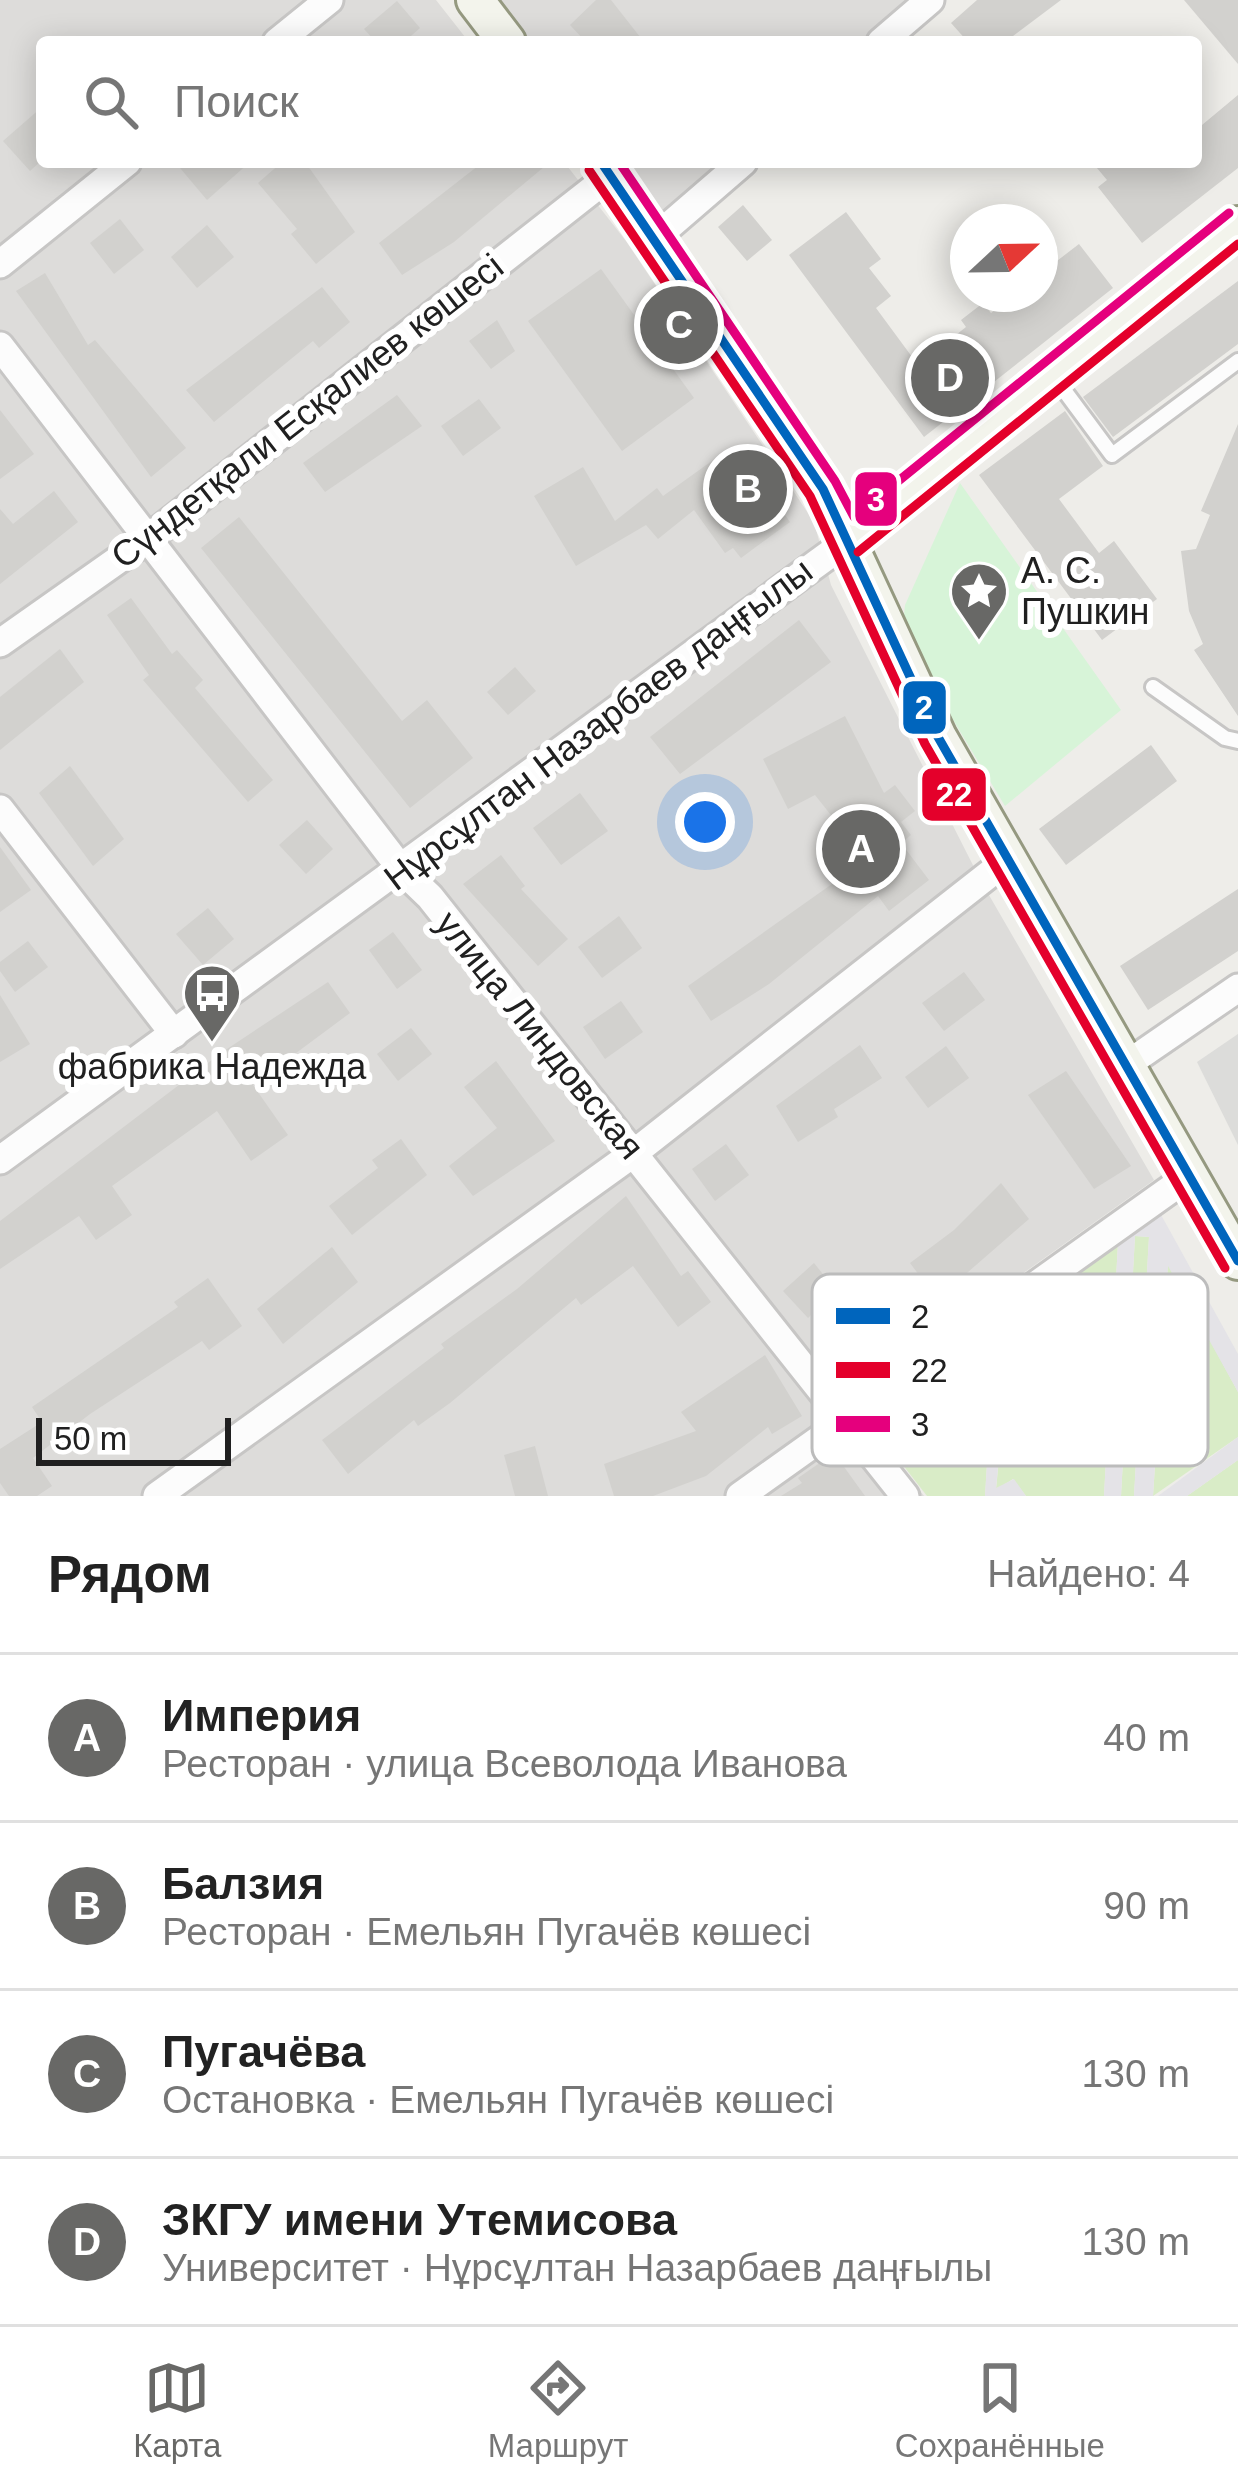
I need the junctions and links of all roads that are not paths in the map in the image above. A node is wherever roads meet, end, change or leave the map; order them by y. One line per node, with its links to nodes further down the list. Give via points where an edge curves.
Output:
1 (329, 0): 4 (street)
2 (475, 0): 5 (main road)
3 (930, 0): 6 (street)
4 (284, 36)
5 (502, 36)
6 (888, 36)
7 (120, 168): 12 (street)
8 (606, 168): 11 (main road); 16 (street, Сүндетқали Есқалиев көшесі)
9 (736, 168): 11 (street)
10 (1238, 225): 15 (main road, Нұрсұлтан Назарбаев даңғылы)
11 (655, 238): 17 (main road)
12 (0, 264)
13 (0, 346): 16 (street, улица Линдовская)
14 (1238, 361): 15 (lane, via 1112,454)
15 (1052, 374): 17 (main road, Нұрсұлтан Назарбаев даңғылы)
16 (149, 538): 18 (street, Сүндетқали Есқалиев көшесі); 23 (street, улица Линдовская)
17 (849, 540): 22 (main road, via 938,737); 23 (street, Нұрсұлтан Назарбаев даңғылы)
18 (0, 644)
19 (1153, 687): 20 (lane)
20 (1238, 741)
21 (0, 808): 25 (street)
22 (1006, 861): 26 (main road); 27 (street)
23 (402, 870): 25 (street, Нұрсұлтан Назарбаев даңғылы); 27 (street, улица Линдовская)
24 (1238, 988): 26 (street)
25 (174, 1034): 28 (street, Нұрсұлтан Назарбаев даңғылы)
26 (1126, 1065): 29 (main road)
27 (634, 1153): 32 (street, улица Линдовская); 35 (street)
28 (0, 1160)
29 (1190, 1176): 30 (main road); 31 (street)
30 (1238, 1261)
31 (1054, 1274)
32 (812, 1381)
33 (812, 1447): 36 (street)
34 (880, 1466): 37 (street, улица Линдовская)
35 (157, 1496)
36 (740, 1496)
37 (905, 1496)

